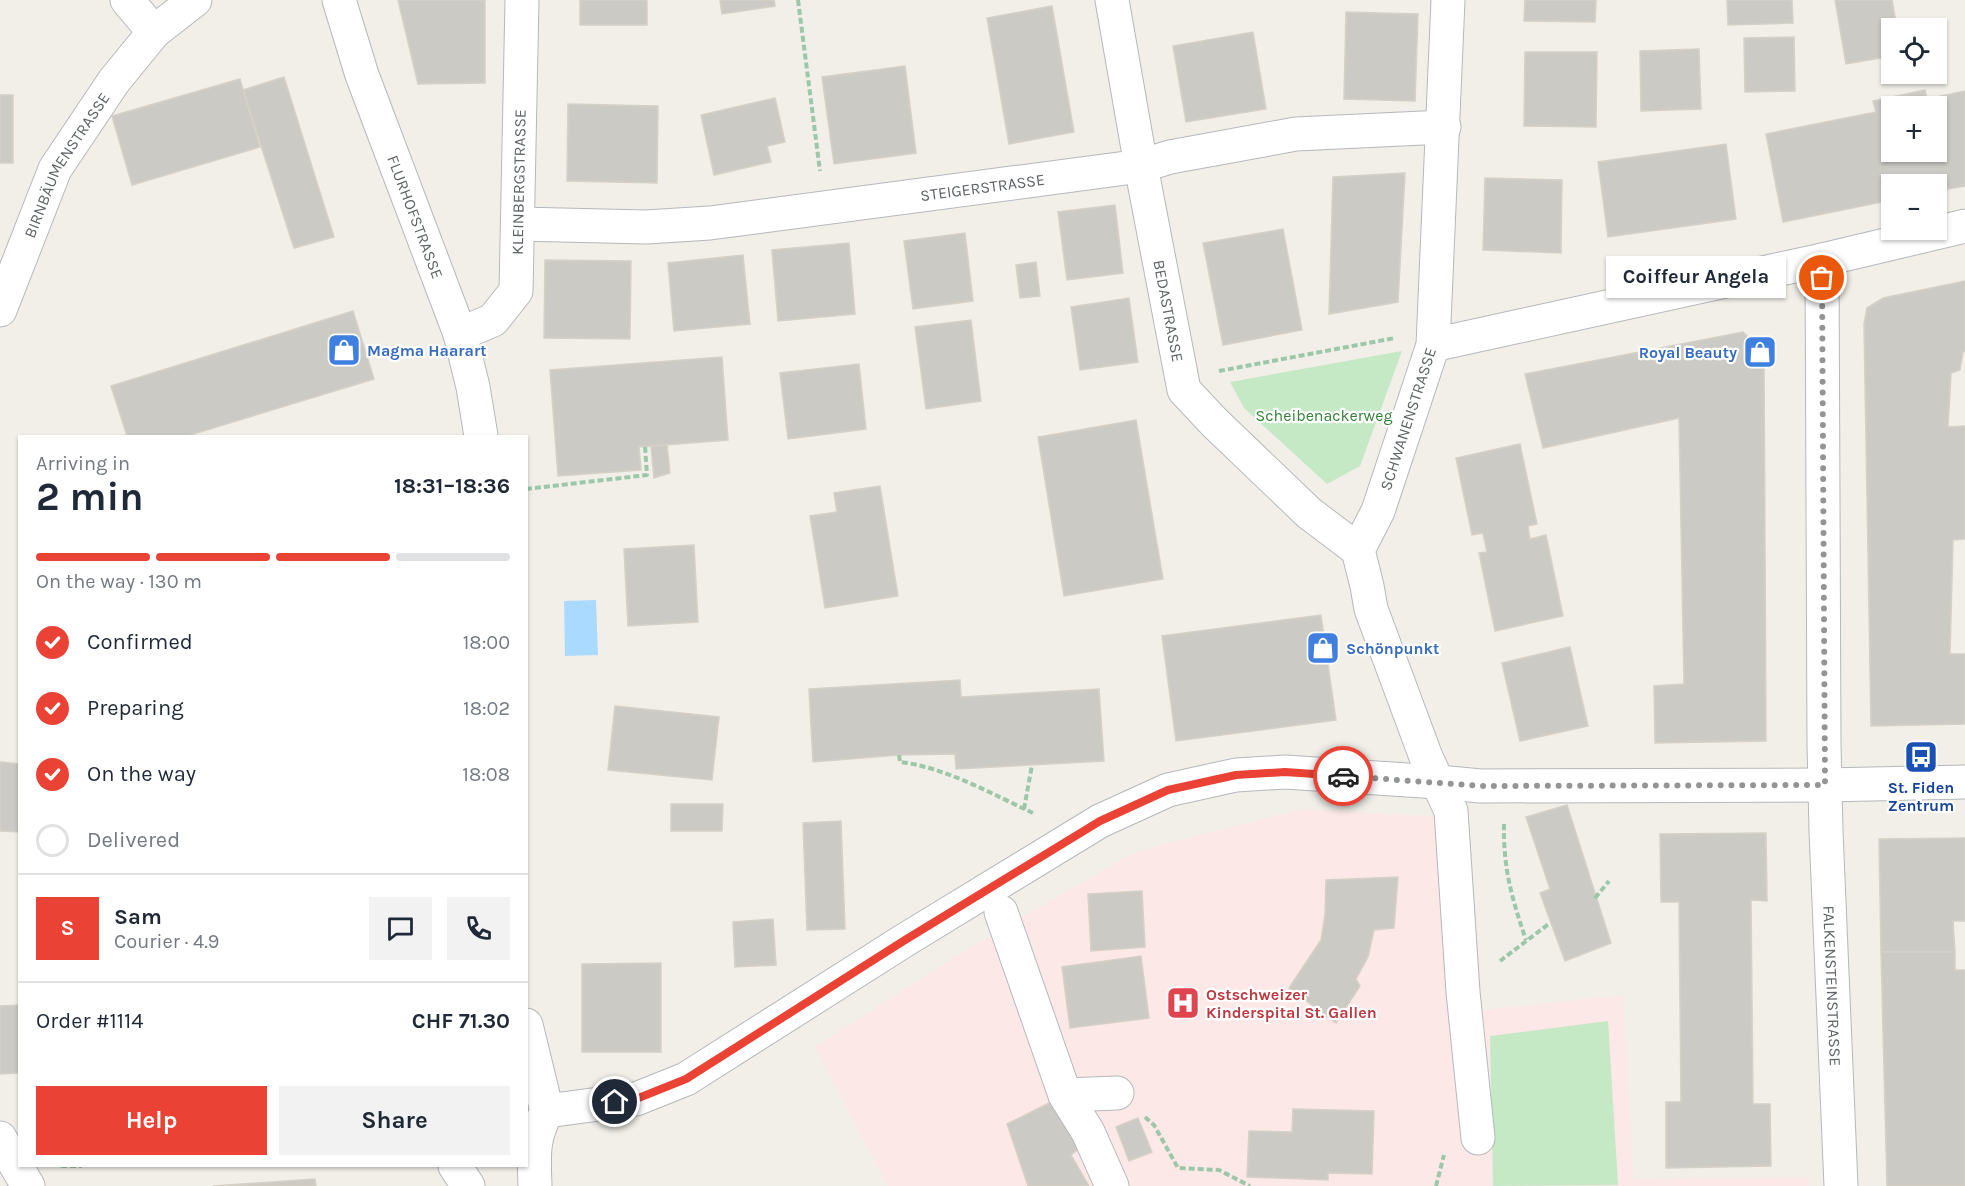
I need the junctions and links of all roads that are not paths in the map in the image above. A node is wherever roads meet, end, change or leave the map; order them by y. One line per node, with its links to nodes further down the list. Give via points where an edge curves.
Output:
1 (127, 0): 7 (street)
2 (195, 0): 7 (street, BIRNBÄUMENSTRASSE)
3 (339, 0): 14 (street, FLURHOFSTRASSE, via 362,75)
4 (522, 0): 10 (street, KLEINBERGSTRASSE)
5 (1112, 0): 9 (street, BEDASTRASSE)
6 (1448, 0): 8 (street, SCHWANENSTRASSE)
7 (154, 32): 13 (street, BIRNBÄUMENSTRASSE, via 114,81 55,169)
8 (1444, 127): 9 (street, STEIGERSTRASSE, via 1296,134); 15 (street, SCHWANENSTRASSE)
9 (1141, 166): 10 (street, STEIGERSTRASSE, via 710,223 646,227); 17 (street, BEDASTRASSE, via 1184,390 1308,513)
10 (519, 224): 14 (street, KLEINBERGSTRASSE, via 516,291 493,320)
11 (1965, 226): 12 (street)
12 (1822, 260): 15 (street); 20 (street, FALKENSTEINSTRASSE)
13 (0, 310)
14 (460, 334): 16 (street, FLURHOFSTRASSE)
15 (1433, 345): 17 (street, SCHWANENSTRASSE, via 1378,511)
16 (481, 435)
17 (1358, 550): 18 (street, via 1371,609)
18 (1437, 782): 20 (street, via 1481,786); 25 (street, via 1285,772 1236,775 1168,790 1100,821 686,1079 636,1099); 27 (street, via 1451,811)
19 (1965, 782): 20 (street)
20 (1825, 785): 33 (street, FALKENSTEINSTRASSE)
21 (1001, 912): 24 (street)
22 (528, 1033): 25 (street)
23 (1117, 1093): 24 (street)
24 (1065, 1095): 32 (street, via 1088,1132)
25 (547, 1111): 31 (street, via 533,1153)
26 (0, 1138): 29 (street)
27 (1478, 1138)
28 (456, 1167): 30 (street)
29 (28, 1186)
30 (468, 1186)
31 (535, 1186)
32 (1112, 1186)
33 (1842, 1186)

